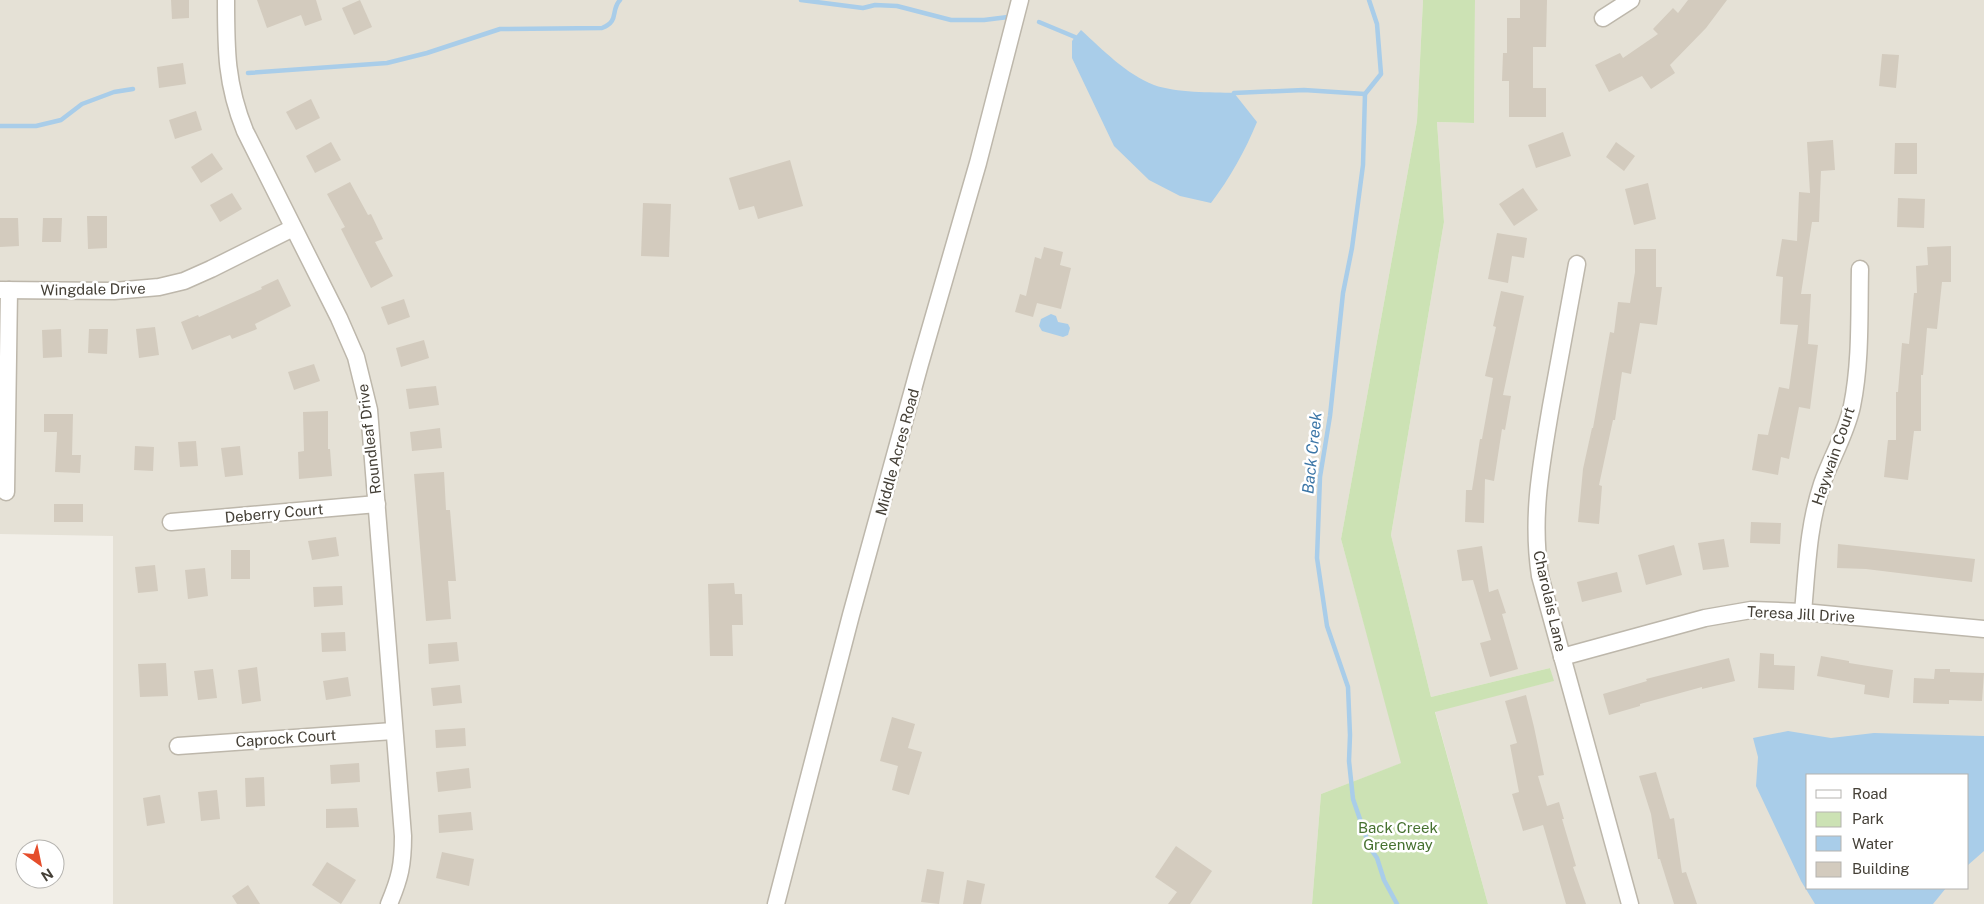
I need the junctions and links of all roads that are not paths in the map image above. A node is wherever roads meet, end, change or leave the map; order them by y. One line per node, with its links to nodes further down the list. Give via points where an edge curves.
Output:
1 (226, 0): 5 (street, Roundleaf Drive, via 229,81 235,107)
2 (1020, 0): 18 (street, Middle Acres Road, via 978,163 851,615)
3 (1631, 0): 4 (street)
4 (1603, 18)
5 (293, 228): 8 (street, Wingdale Drive, via 211,269 159,287 114,291); 10 (street, Roundleaf Drive, via 356,357 369,410)
6 (1577, 264): 14 (street, Charolais Lane, via 1535,514 1540,576)
7 (1860, 269): 12 (street, Haywain Court, via 1856,386 1852,408 1822,482 1814,512)
8 (5, 290): 9 (street)
9 (6, 492)
10 (377, 504): 11 (street, Deberry Court); 15 (street, Roundleaf Drive)
11 (171, 522)
12 (1803, 612): 13 (street, Teresa Jill Drive); 14 (street, Teresa Jill Drive, via 1736,611)
13 (1984, 629)
14 (1562, 656): 19 (street, Charolais Lane)
15 (393, 731): 16 (street, Caprock Court); 17 (street, Roundleaf Drive, via 403,853 400,878)
16 (178, 746)
17 (388, 904)
18 (776, 904)
19 (1630, 904)

